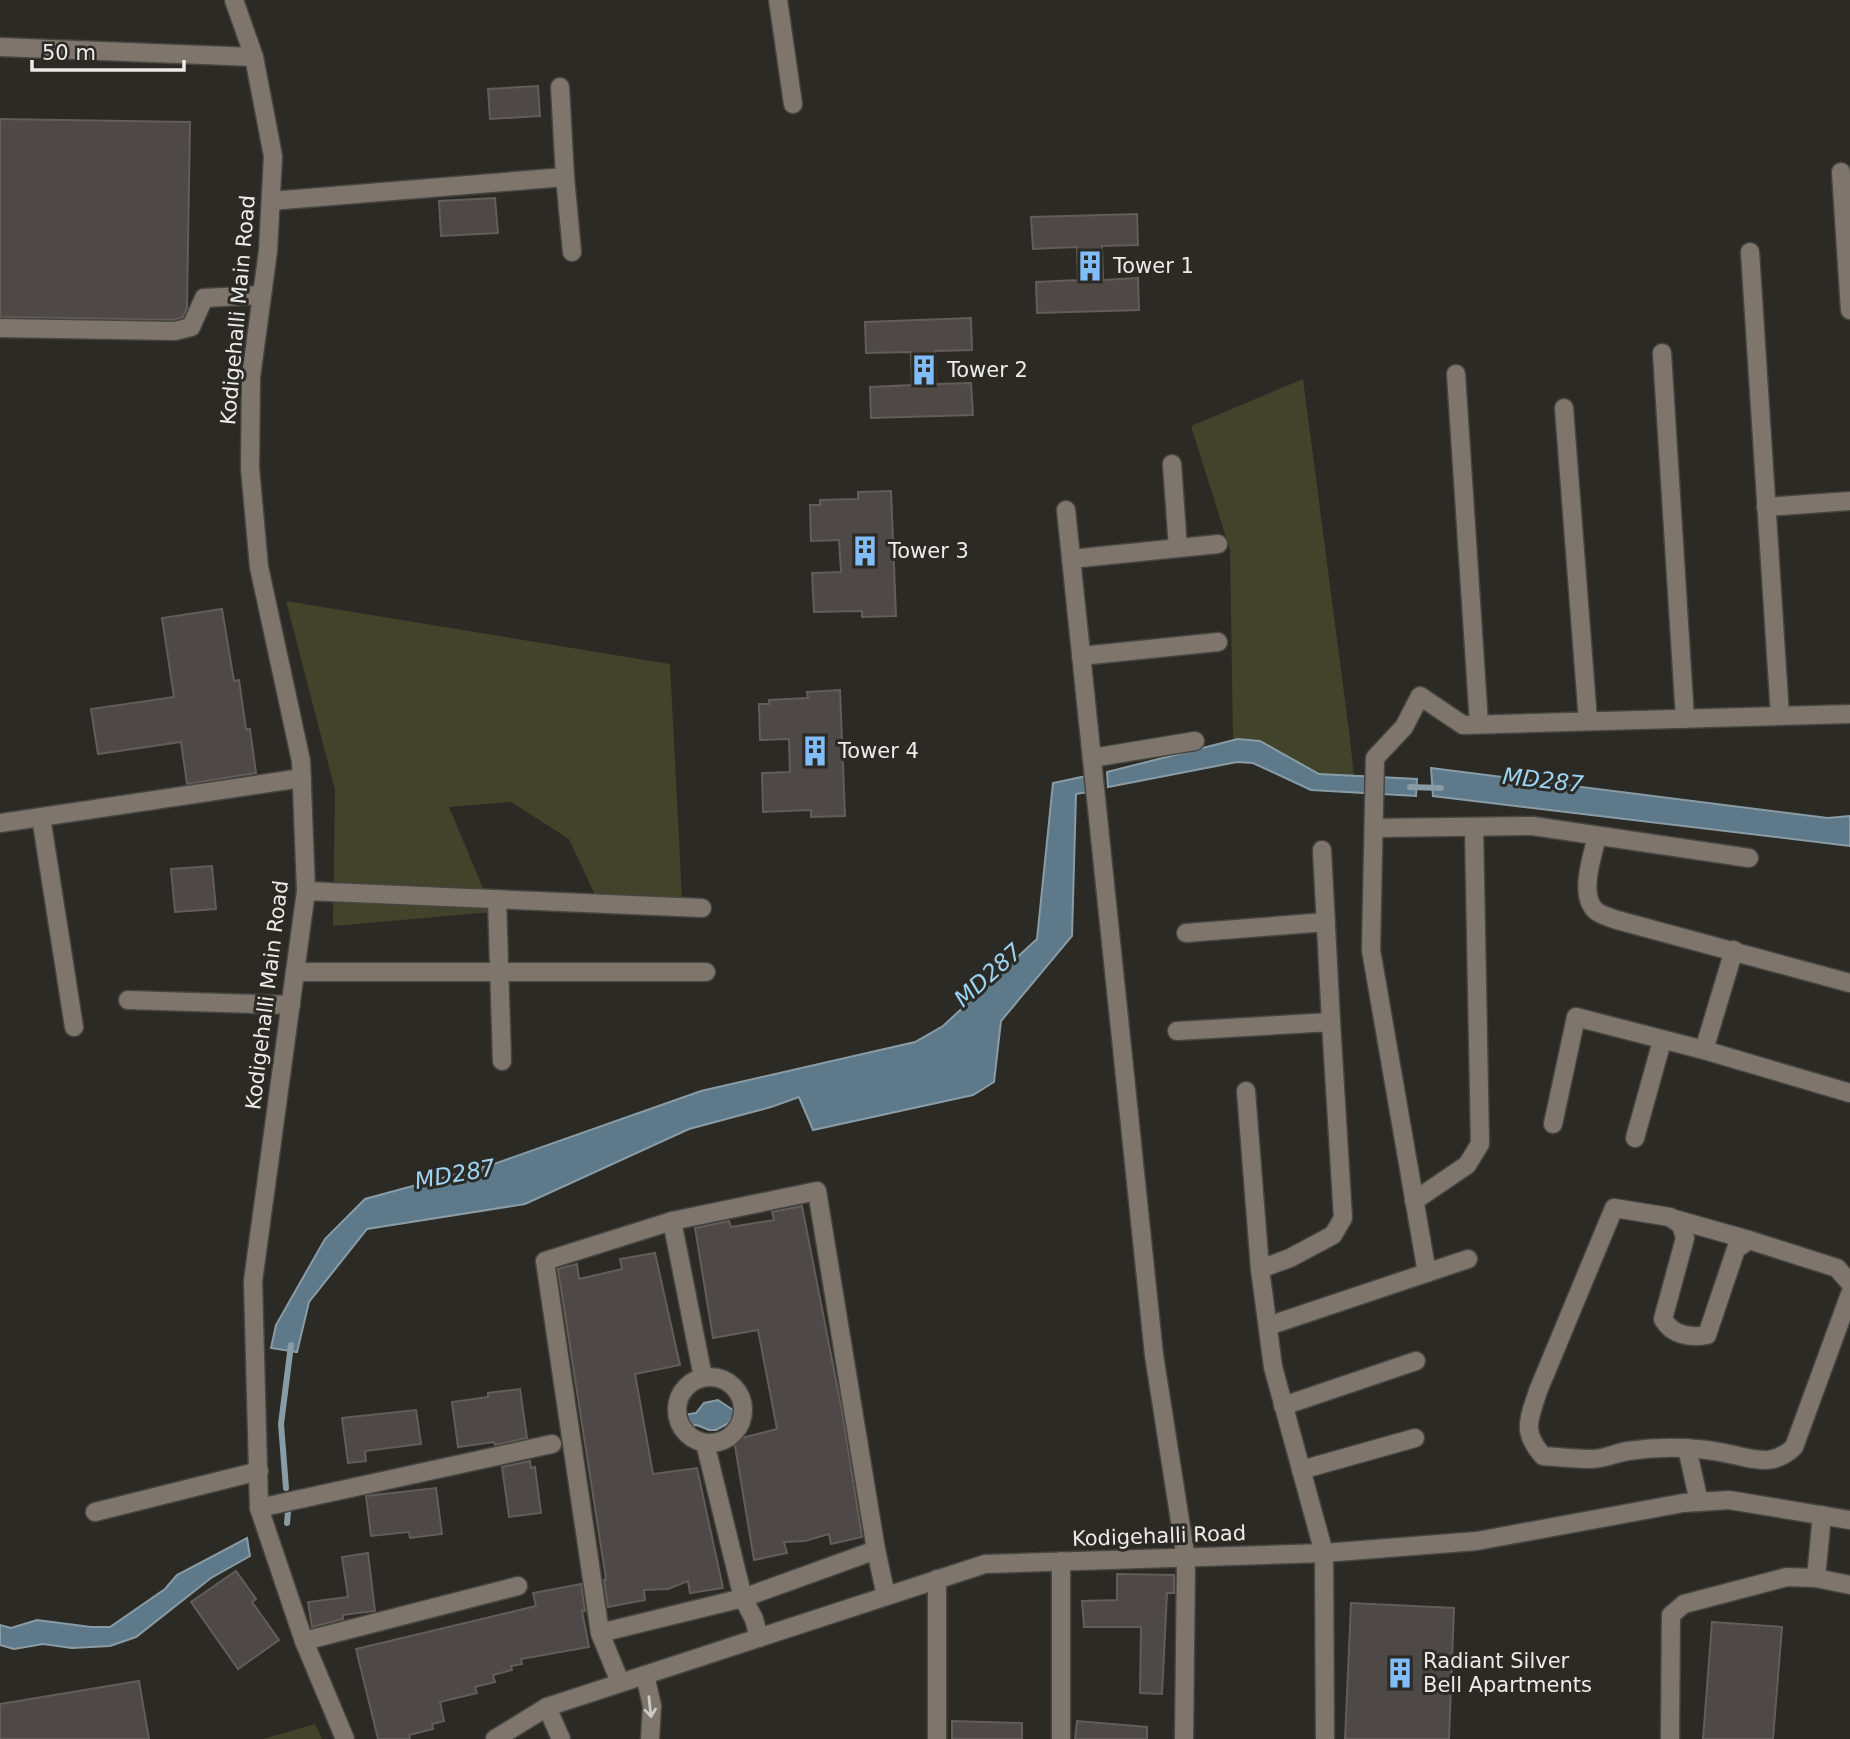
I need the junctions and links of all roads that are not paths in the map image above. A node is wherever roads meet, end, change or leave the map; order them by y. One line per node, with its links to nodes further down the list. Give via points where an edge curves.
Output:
1 (234, 0): 4 (street, Kodigehalli Main Road)
2 (778, 0): 6 (street)
3 (0, 47): 4 (street)
4 (254, 57): 9 (street, Kodigehalli Main Road, via 273,156)
5 (560, 88): 8 (street)
6 (793, 104)
7 (1841, 172): 13 (street)
8 (565, 177): 9 (street); 11 (street)
9 (271, 201): 12 (street, Kodigehalli Main Road)
10 (1750, 251): 20 (street)
11 (572, 252)
12 (262, 295): 14 (street, via 204,298 191,327 175,331); 34 (street, Kodigehalli Main Road, via 251,377 250,468 258,567)
13 (1850, 310)
14 (0, 328)
15 (1662, 353): 29 (street)
16 (1456, 374): 31 (street)
17 (1564, 408): 30 (street)
18 (1172, 464): 23 (street)
19 (1850, 501): 20 (street)
20 (1766, 508): 28 (street)
21 (1066, 510): 24 (street)
22 (1218, 544): 23 (street)
23 (1178, 548): 24 (street)
24 (1071, 559): 26 (street)
25 (1218, 642): 26 (street)
26 (1081, 656): 33 (street)
27 (1850, 714): 28 (street)
28 (1780, 716): 29 (street)
29 (1685, 719): 30 (street)
30 (1588, 721): 31 (street)
31 (1479, 724): 36 (street, via 1463,725 1420,696 1405,727 1375,758)
32 (1195, 741): 33 (street)
33 (1092, 758): 90 (street, via 1154,1355)
34 (302, 778): 35 (street); 42 (street, Kodigehalli Main Road)
35 (41, 817): 37 (street); 55 (street)
36 (1374, 819): 38 (street); 64 (street, via 1371,950)
37 (0, 823)
38 (1474, 828): 39 (street, via 1533,826); 64 (street, via 1480,1144 1467,1165)
39 (1597, 836): 41 (street); 47 (street, via 1587,881 1597,912)
40 (1322, 850): 45 (street)
41 (1749, 858)
42 (306, 891): 43 (street); 48 (street, Kodigehalli Main Road)
43 (497, 899): 44 (street); 49 (street)
44 (702, 908)
45 (1326, 922): 46 (street); 54 (street)
46 (1186, 933)
47 (1734, 950): 51 (street); 58 (street)
48 (295, 972): 49 (street); 53 (street, Kodigehalli Main Road)
49 (499, 972): 50 (street); 59 (street)
50 (706, 972)
51 (1850, 983)
52 (128, 1000): 53 (street)
53 (291, 1005): 82 (street, Kodigehalli Main Road, via 253,1281)
54 (1331, 1021): 56 (street); 69 (street, via 1343,1218 1333,1236)
55 (74, 1027)
56 (1177, 1031)
57 (1662, 1041): 58 (street); 62 (street, via 1576,1017); 63 (street)
58 (1704, 1050): 61 (street)
59 (502, 1061)
60 (1246, 1091): 69 (street)
61 (1850, 1093)
62 (1553, 1124)
63 (1635, 1138)
64 (1414, 1201): 70 (street)
65 (1670, 1217): 67 (street); 67 (street, via 1681,1226 1685,1238 1663,1319 1667,1327 1690,1338 1707,1335 1736,1249); 80 (street, via 1614,1208 1538,1391 1529,1419 1530,1441 1543,1456 1592,1459 1624,1451)
66 (672, 1221): 75 (street); 88 (street, via 817,1191); 98 (street, via 545,1261)
67 (1749, 1240): 71 (street, via 1837,1268)
68 (1468, 1259): 70 (street)
69 (1260, 1269): 73 (street)
70 (1427, 1273): 73 (street)
71 (1850, 1283)
72 (1850, 1294): 80 (street, via 1794,1447 1787,1454 1761,1462)
73 (1268, 1326): 76 (street)
74 (1416, 1361): 76 (street)
75 (703, 1377): 78 (street, via 684,1389 676,1411 685,1432); 78 (street, via 725,1380 743,1404 734,1433)
76 (1283, 1405): 81 (street)
77 (1415, 1438): 81 (street)
78 (705, 1443): 97 (street)
79 (552, 1444): 84 (street)
80 (1687, 1448): 83 (street)
81 (1301, 1470): 89 (street)
82 (259, 1471): 84 (street, Kodigehalli Main Road); 85 (street)
83 (1699, 1502): 86 (street, Kodigehalli Road, via 1729,1500); 89 (street, Kodigehalli Road, via 1477,1541)
84 (259, 1508): 100 (street, Kodigehalli Main Road)
85 (94, 1512)
86 (1822, 1516): 87 (street, Kodigehalli Road); 92 (street)
87 (1850, 1520)
88 (876, 1550): 96 (street); 97 (street)
89 (1324, 1553): 90 (street, Kodigehalli Road); 111 (street)
90 (1186, 1559): 91 (street, Kodigehalli Road); 110 (street)
91 (1061, 1561): 93 (street, Kodigehalli Road, via 985,1564); 109 (street)
92 (1816, 1578): 95 (street); 112 (street, via 1787,1577 1728,1592 1684,1604 1671,1615)
93 (937, 1579): 96 (street, Kodigehalli Road); 108 (street)
94 (518, 1586): 100 (street)
95 (1850, 1586)
96 (886, 1596): 99 (street, Kodigehalli Road)
97 (743, 1598): 98 (street); 99 (street)
98 (600, 1633): 102 (street)
99 (759, 1637): 101 (street, Kodigehalli Road)
100 (304, 1641): 104 (street, Kodigehalli Main Road)
101 (645, 1675): 102 (street, Kodigehalli Road); 107 (street, one-way to 107, via 652,1706)
102 (620, 1682): 103 (street, Kodigehalli Road)
103 (547, 1707): 105 (street, Kodigehalli Road); 106 (street)
104 (345, 1739)
105 (495, 1739)
106 (561, 1739)
107 (650, 1739)
108 (937, 1739)
109 (1061, 1739)
110 (1184, 1739)
111 (1325, 1739)
112 (1670, 1739)

